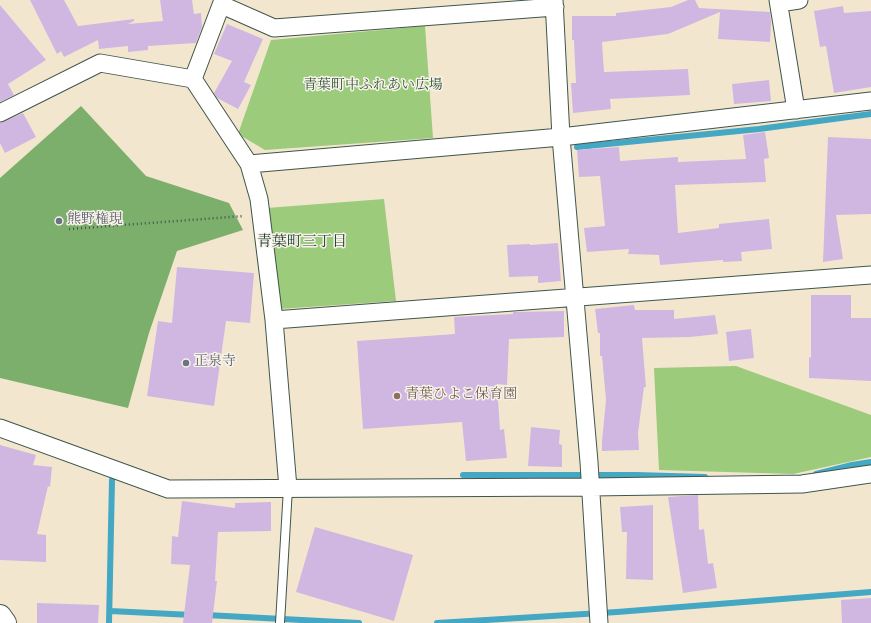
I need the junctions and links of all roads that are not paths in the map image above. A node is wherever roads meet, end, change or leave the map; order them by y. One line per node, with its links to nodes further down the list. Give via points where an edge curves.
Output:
1 (799, 0): 3 (street)
2 (222, 2): 4 (street, via 274,28); 5 (street)
3 (779, 2): 7 (street)
4 (554, 4): 9 (street)
5 (193, 79): 8 (street, via 100,63); 10 (street)
6 (871, 101): 7 (street)
7 (796, 110): 9 (street)
8 (0, 113)
9 (561, 137): 10 (street); 12 (street)
10 (249, 164): 13 (street, via 259,199)
11 (871, 275): 12 (street)
12 (576, 298): 13 (street); 16 (street)
13 (274, 320): 17 (street)
14 (0, 428): 17 (street, via 168,489)
15 (871, 474): 16 (street, via 802,484)
16 (591, 487): 17 (street); 19 (street)
17 (288, 488): 21 (lane)
18 (0, 616): 20 (street)
19 (599, 622)
20 (5, 623)
21 (280, 623)

